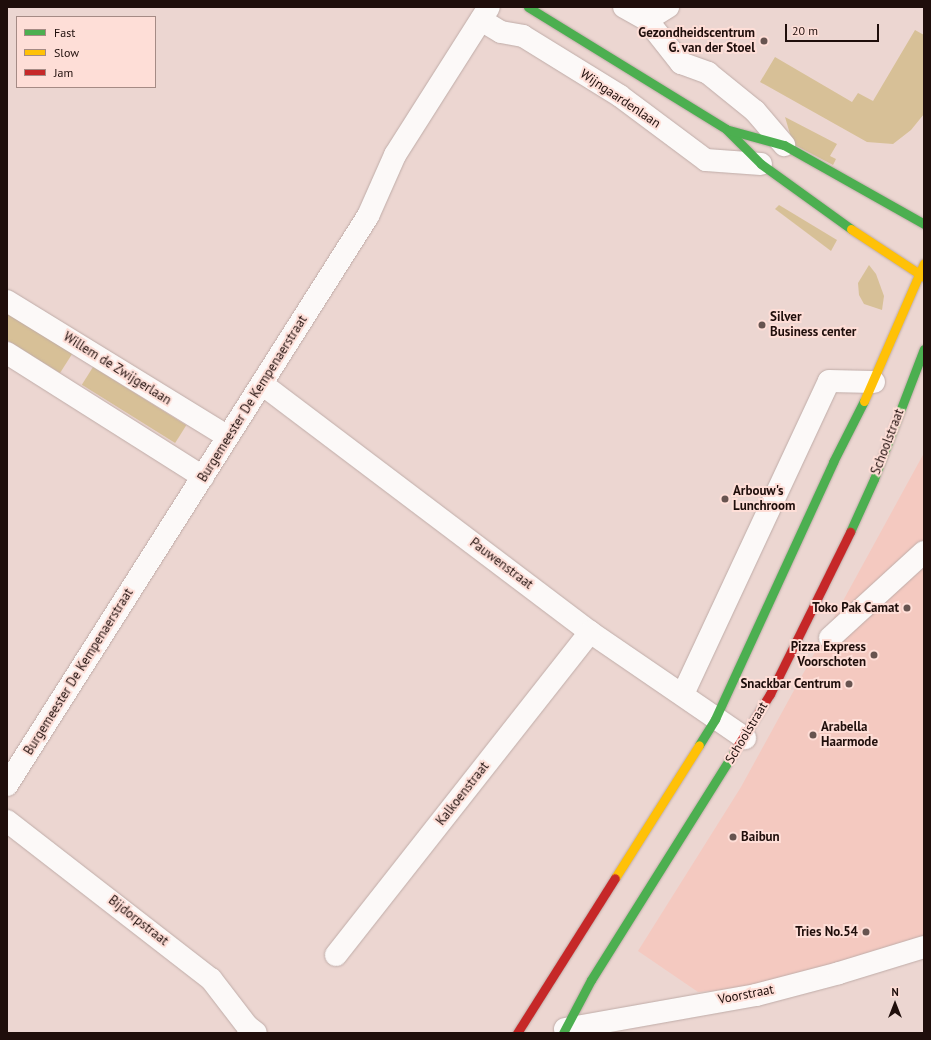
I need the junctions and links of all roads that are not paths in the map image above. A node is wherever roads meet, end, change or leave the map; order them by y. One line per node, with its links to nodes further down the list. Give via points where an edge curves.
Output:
1 (528, 7): 6 (main road)
2 (624, 7): 5 (street)
3 (668, 7): 5 (street)
4 (485, 14): 8 (street, Wijngaardenlaan, via 501,32 524,36 620,96 706,160); 16 (street, Burgemeester De Kempenaerstraat, via 395,155 368,216)
5 (647, 20): 7 (street, via 681,63 708,73 755,111)
6 (726, 129): 7 (main road); 8 (main road)
7 (784, 145): 9 (main road)
8 (761, 164): 11 (main road)
9 (924, 224)
10 (924, 263): 11 (main road)
11 (922, 276): 15 (main road)
12 (7, 301): 17 (street, Willem de Zwijgerlaan)
13 (924, 349): 24 (main road, Schoolstraat, via 874,479 827,582)
14 (7, 353): 18 (street)
15 (874, 382): 22 (street, via 829,381); 23 (main road, via 833,462)
16 (262, 384): 17 (street, Burgemeester De Kempenaerstraat); 20 (street, Pauwenstraat)
17 (228, 437): 18 (street, Burgemeester De Kempenaerstraat)
18 (203, 477): 25 (street, Burgemeester De Kempenaerstraat)
19 (924, 552): 21 (street)
20 (590, 632): 22 (street, Pauwenstraat); 28 (street, Kalkoenstraat)
21 (830, 638)
22 (683, 694): 23 (street, Pauwenstraat)
23 (715, 719): 24 (street, Pauwenstraat); 29 (main road)
24 (745, 738): 30 (main road, Schoolstraat, via 599,967)
25 (7, 786)
26 (7, 821): 31 (street, Bijdorpstraat, via 211,979 247,1026)
27 (924, 947): 30 (street, Voorstraat, via 839,973 756,994)
28 (336, 956)
29 (522, 1031)
30 (564, 1031)
31 (256, 1033)

